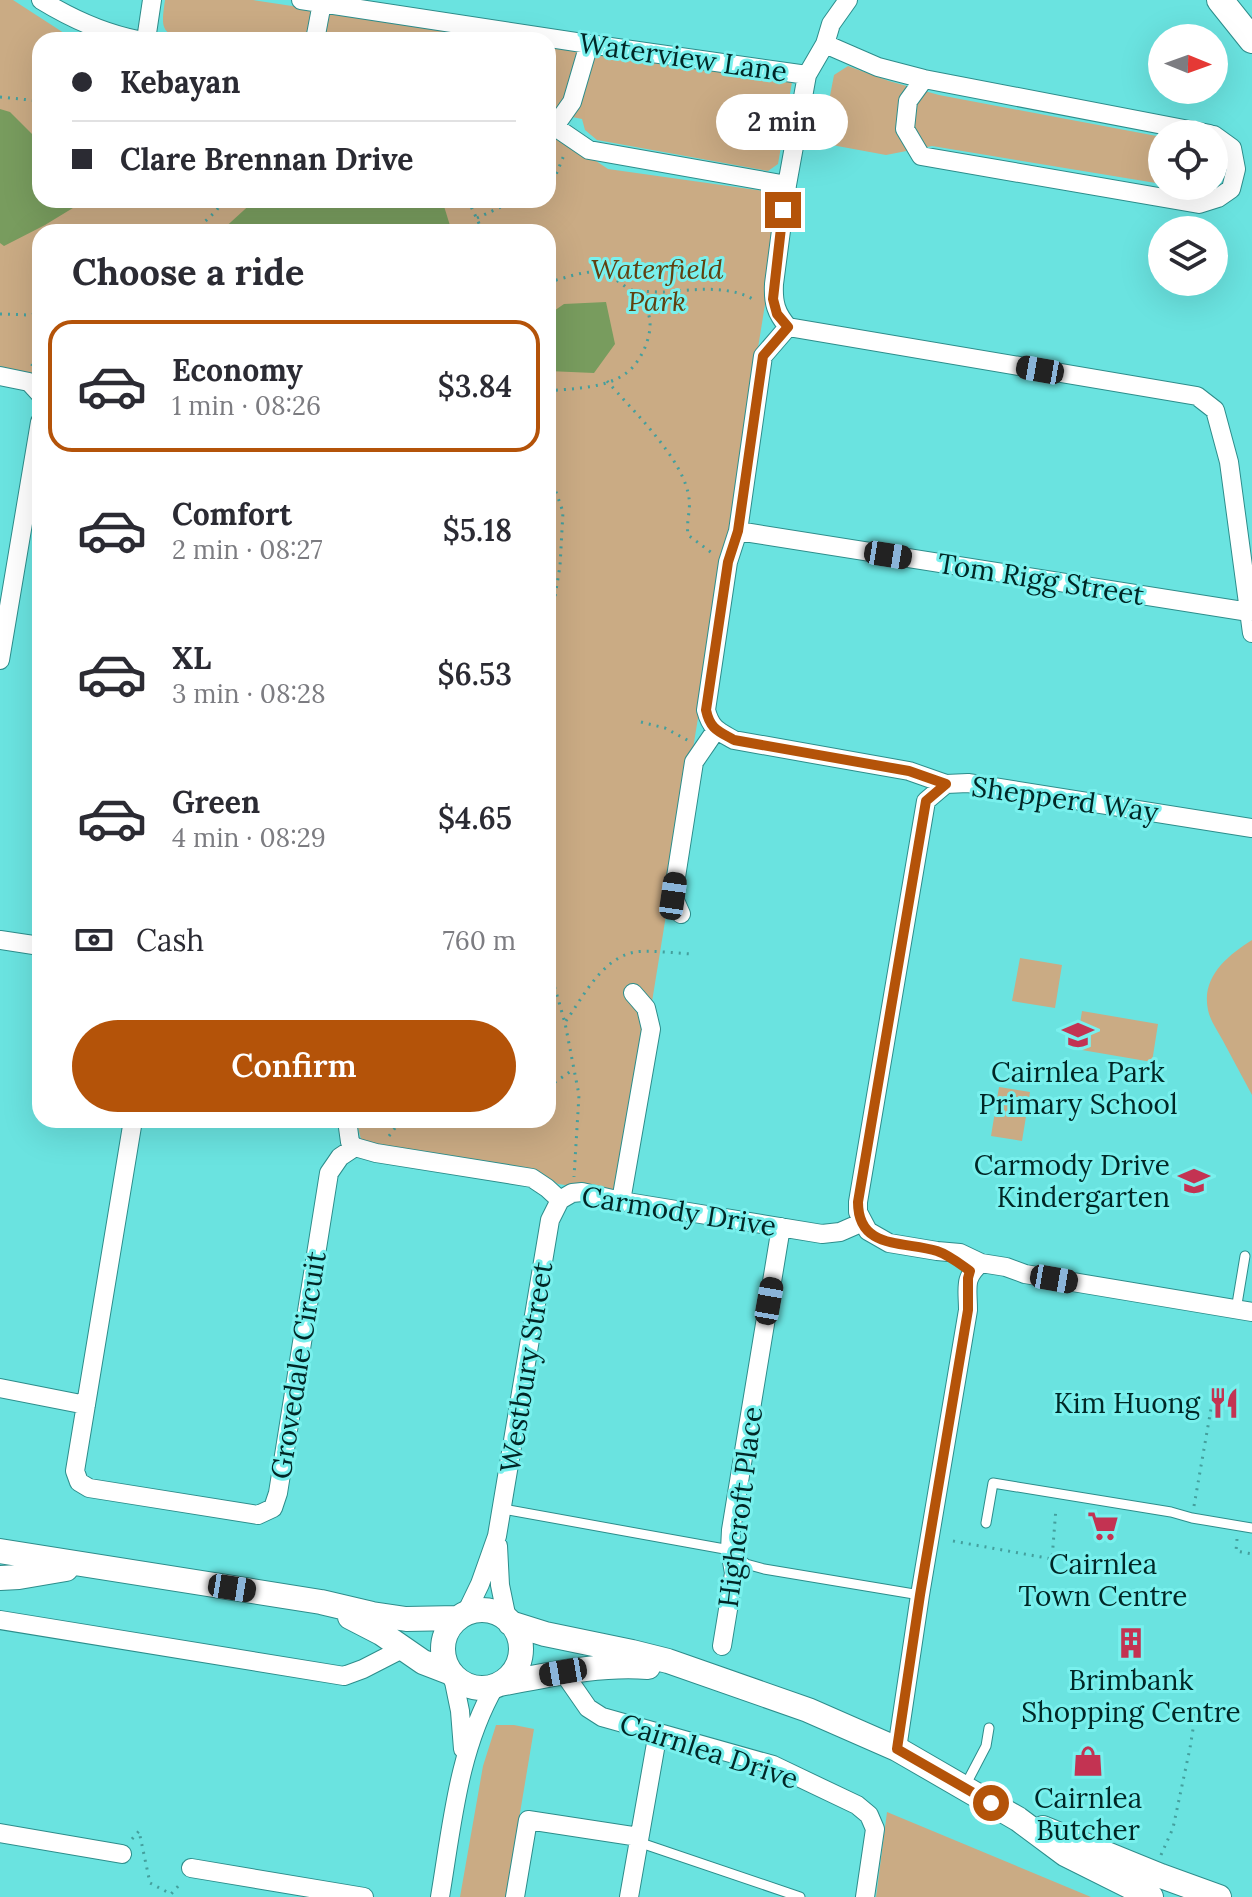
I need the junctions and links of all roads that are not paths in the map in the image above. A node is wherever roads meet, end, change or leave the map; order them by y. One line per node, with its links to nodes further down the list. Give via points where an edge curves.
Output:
1 (41, 0): 7 (street)
2 (152, 0): 8 (street)
3 (301, 0): 6 (street, Waterview Lane)
4 (848, 0): 14 (street)
5 (1220, 0): 12 (main road)
6 (322, 3): 9 (street); 10 (street, Waterview Lane)
7 (105, 32)
8 (147, 32)
9 (317, 32)
10 (511, 32)
11 (556, 39): 13 (street, Waterview Lane)
12 (1252, 40)
13 (589, 44): 15 (street, Waterview Lane); 17 (street, via 572,102)
14 (825, 44): 15 (street); 16 (street, via 878,67)
15 (807, 75): 21 (street)
16 (924, 79): 18 (street); 23 (street, via 908,101 905,129 921,156)
17 (556, 120)
18 (1148, 122)
19 (556, 127): 21 (street, via 589,150)
20 (1228, 145): 22 (street, via 1236,169)
21 (787, 185): 26 (street, via 773,299)
22 (1228, 191)
23 (1148, 195)
24 (1176, 200): 25 (street)
25 (1212, 200)
26 (783, 321): 30 (street, via 763,356); 31 (street, via 1197,396 1215,410 1229,462)
27 (0, 376): 28 (street)
28 (32, 387)
29 (32, 470): 33 (street)
30 (738, 531): 31 (street, Tom Rigg Street); 34 (street, via 728,562 706,710)
31 (1249, 612): 32 (street)
32 (1252, 633)
33 (0, 660)
34 (716, 730): 35 (street, via 734,740 909,771); 37 (street, via 694,762 673,896)
35 (946, 784): 36 (street, Shepperd Way, via 968,783); 46 (street, Shepperd Way, via 926,801 858,1202)
36 (1252, 828)
37 (681, 914)
38 (0, 940): 39 (street)
39 (32, 945)
40 (633, 993): 45 (street, via 646,1008 651,1029)
41 (132, 1128): 52 (street, Grovedale Circuit)
42 (348, 1128): 43 (street)
43 (355, 1147): 44 (street, Carmody Drive, via 532,1178); 52 (street, Grovedale Circuit, via 329,1173 273,1508 258,1515 89,1488 75,1471)
44 (566, 1197): 45 (street, Carmody Drive, via 582,1192); 53 (street, Westbury Street, via 550,1220)
45 (621, 1201): 47 (street, Carmody Drive)
46 (863, 1222): 47 (street, Carmody Drive, via 822,1234); 49 (street, via 889,1243 937,1251)
47 (781, 1227): 57 (street, Highcroft Place)
48 (1245, 1256): 50 (lane)
49 (977, 1270): 50 (street, via 987,1278 1025,1274); 61 (street)
50 (1244, 1311)
51 (0, 1388): 52 (street)
52 (86, 1405)
53 (503, 1509): 56 (street, Westbury Street); 57 (lane)
54 (986, 1523): 55 (lane, via 993,1483)
55 (1252, 1528)
56 (497, 1536): 63 (street, Westbury Street); 65 (street, Westbury Street)
57 (730, 1550): 61 (lane, via 746,1564 764,1569); 66 (street, Highcroft Place, via 734,1573)
58 (0, 1551): 59 (street)
59 (84, 1565): 60 (street); 62 (street)
60 (0, 1578)
61 (920, 1595): 74 (street)
62 (321, 1602): 63 (street, via 406,1619); 67 (street)
63 (462, 1615): 65 (street, via 487,1610); 70 (street, via 444,1637 444,1661)
64 (0, 1620): 67 (street, via 344,1676)
65 (509, 1621): 69 (street, Cairnlea Drive); 71 (street, via 517,1632 520,1656 510,1677)
66 (722, 1646)
67 (402, 1649): 70 (street)
68 (563, 1672): 69 (street, Cairnlea Drive, via 644,1666); 71 (street, Cairnlea Drive); 73 (street, Cairnlea Drive, via 588,1708 602,1717)
69 (702, 1673): 74 (street, Cairnlea Drive, via 808,1710)
70 (451, 1674): 71 (street, via 473,1688); 75 (street)
71 (498, 1685): 75 (street, via 481,1710)
72 (989, 1728): 76 (lane, via 986,1746)
73 (658, 1732): 79 (street); 87 (street, Cairnlea Drive, via 773,1765 857,1805 875,1829)
74 (897, 1749): 76 (street, Cairnlea Drive)
75 (464, 1763): 83 (street)
76 (964, 1788): 77 (street, Cairnlea Drive)
77 (1018, 1819): 88 (street, Cairnlea Drive, via 1065,1854); 89 (street, Cairnlea Drive)
78 (0, 1833): 80 (street)
79 (639, 1840): 84 (street, via 528,1820); 85 (street); 86 (lane)
80 (122, 1854)
81 (193, 1868): 82 (street)
82 (364, 1897)
83 (440, 1897)
84 (515, 1897)
85 (629, 1897)
86 (800, 1897)
87 (865, 1897)
88 (1151, 1897)
89 (1219, 1897)

